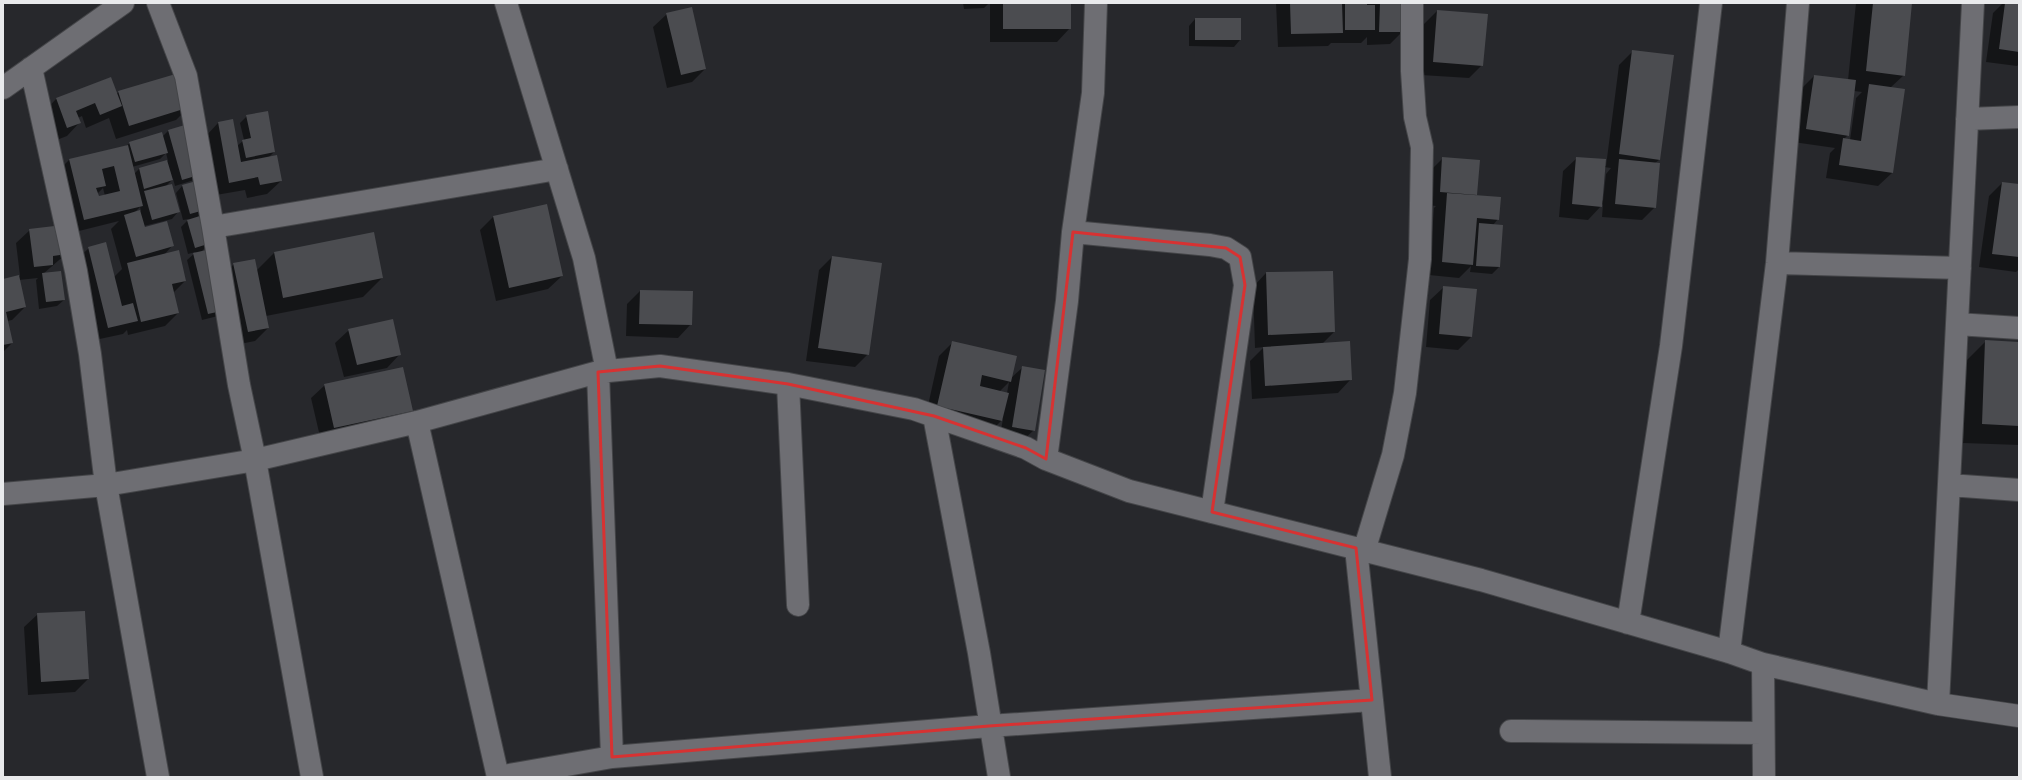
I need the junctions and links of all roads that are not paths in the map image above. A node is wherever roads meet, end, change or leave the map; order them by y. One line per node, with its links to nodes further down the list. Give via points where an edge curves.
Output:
1 (122, 3): 9 (street)
2 (158, 3): 14 (street, via 186,76)
3 (506, 3): 13 (street)
4 (1096, 3): 15 (street, via 1093,93)
5 (1412, 3): 31 (street, via 1415,117 1422,147 1420,259 1405,393 1393,455)
6 (1711, 3): 33 (street, via 1671,346)
7 (1798, 3): 16 (street)
8 (1973, 3): 12 (street)
9 (31, 68): 10 (street); 26 (street, via 76,271 90,354)
10 (3, 88)
11 (2019, 117): 12 (street)
12 (1967, 118): 17 (street)
13 (557, 168): 14 (street); 20 (street, via 584,258)
14 (213, 227): 25 (street, via 239,385)
15 (1073, 232): 24 (street, via 1067,301); 30 (street, via 1186,244 1210,244 1226,248 1240,257 1244,285)
16 (1776, 263): 17 (street); 34 (street)
17 (1960, 268): 18 (street)
18 (1957, 324): 19 (street); 27 (street)
19 (2019, 328)
20 (603, 372): 21 (street, via 660,366); 23 (street); 42 (street)
21 (788, 384): 22 (street, via 914,409); 32 (street)
22 (934, 416): 24 (street, via 1026,448); 39 (street, via 979,653)
23 (417, 422): 25 (street); 45 (street)
24 (1046, 459): 30 (street, via 1129,491)
25 (255, 460): 26 (street); 44 (street)
26 (106, 485): 29 (street); 43 (street)
27 (1949, 485): 28 (street); 37 (street)
28 (2019, 490)
29 (3, 494)
30 (1212, 512): 31 (street)
31 (1360, 549): 33 (street, via 1481,580); 36 (street)
32 (798, 605)
33 (1628, 623): 34 (street)
34 (1729, 652): 35 (street)
35 (1763, 664): 37 (street); 41 (street)
36 (1372, 700): 39 (street); 47 (street)
37 (1938, 704): 38 (street)
38 (2019, 716)
39 (989, 726): 42 (street); 46 (street)
40 (1512, 731): 41 (street)
41 (1763, 733): 48 (street)
42 (612, 757): 45 (street)
43 (158, 777)
44 (312, 777)
45 (498, 777)
46 (999, 777)
47 (1380, 777)
48 (1764, 777)

